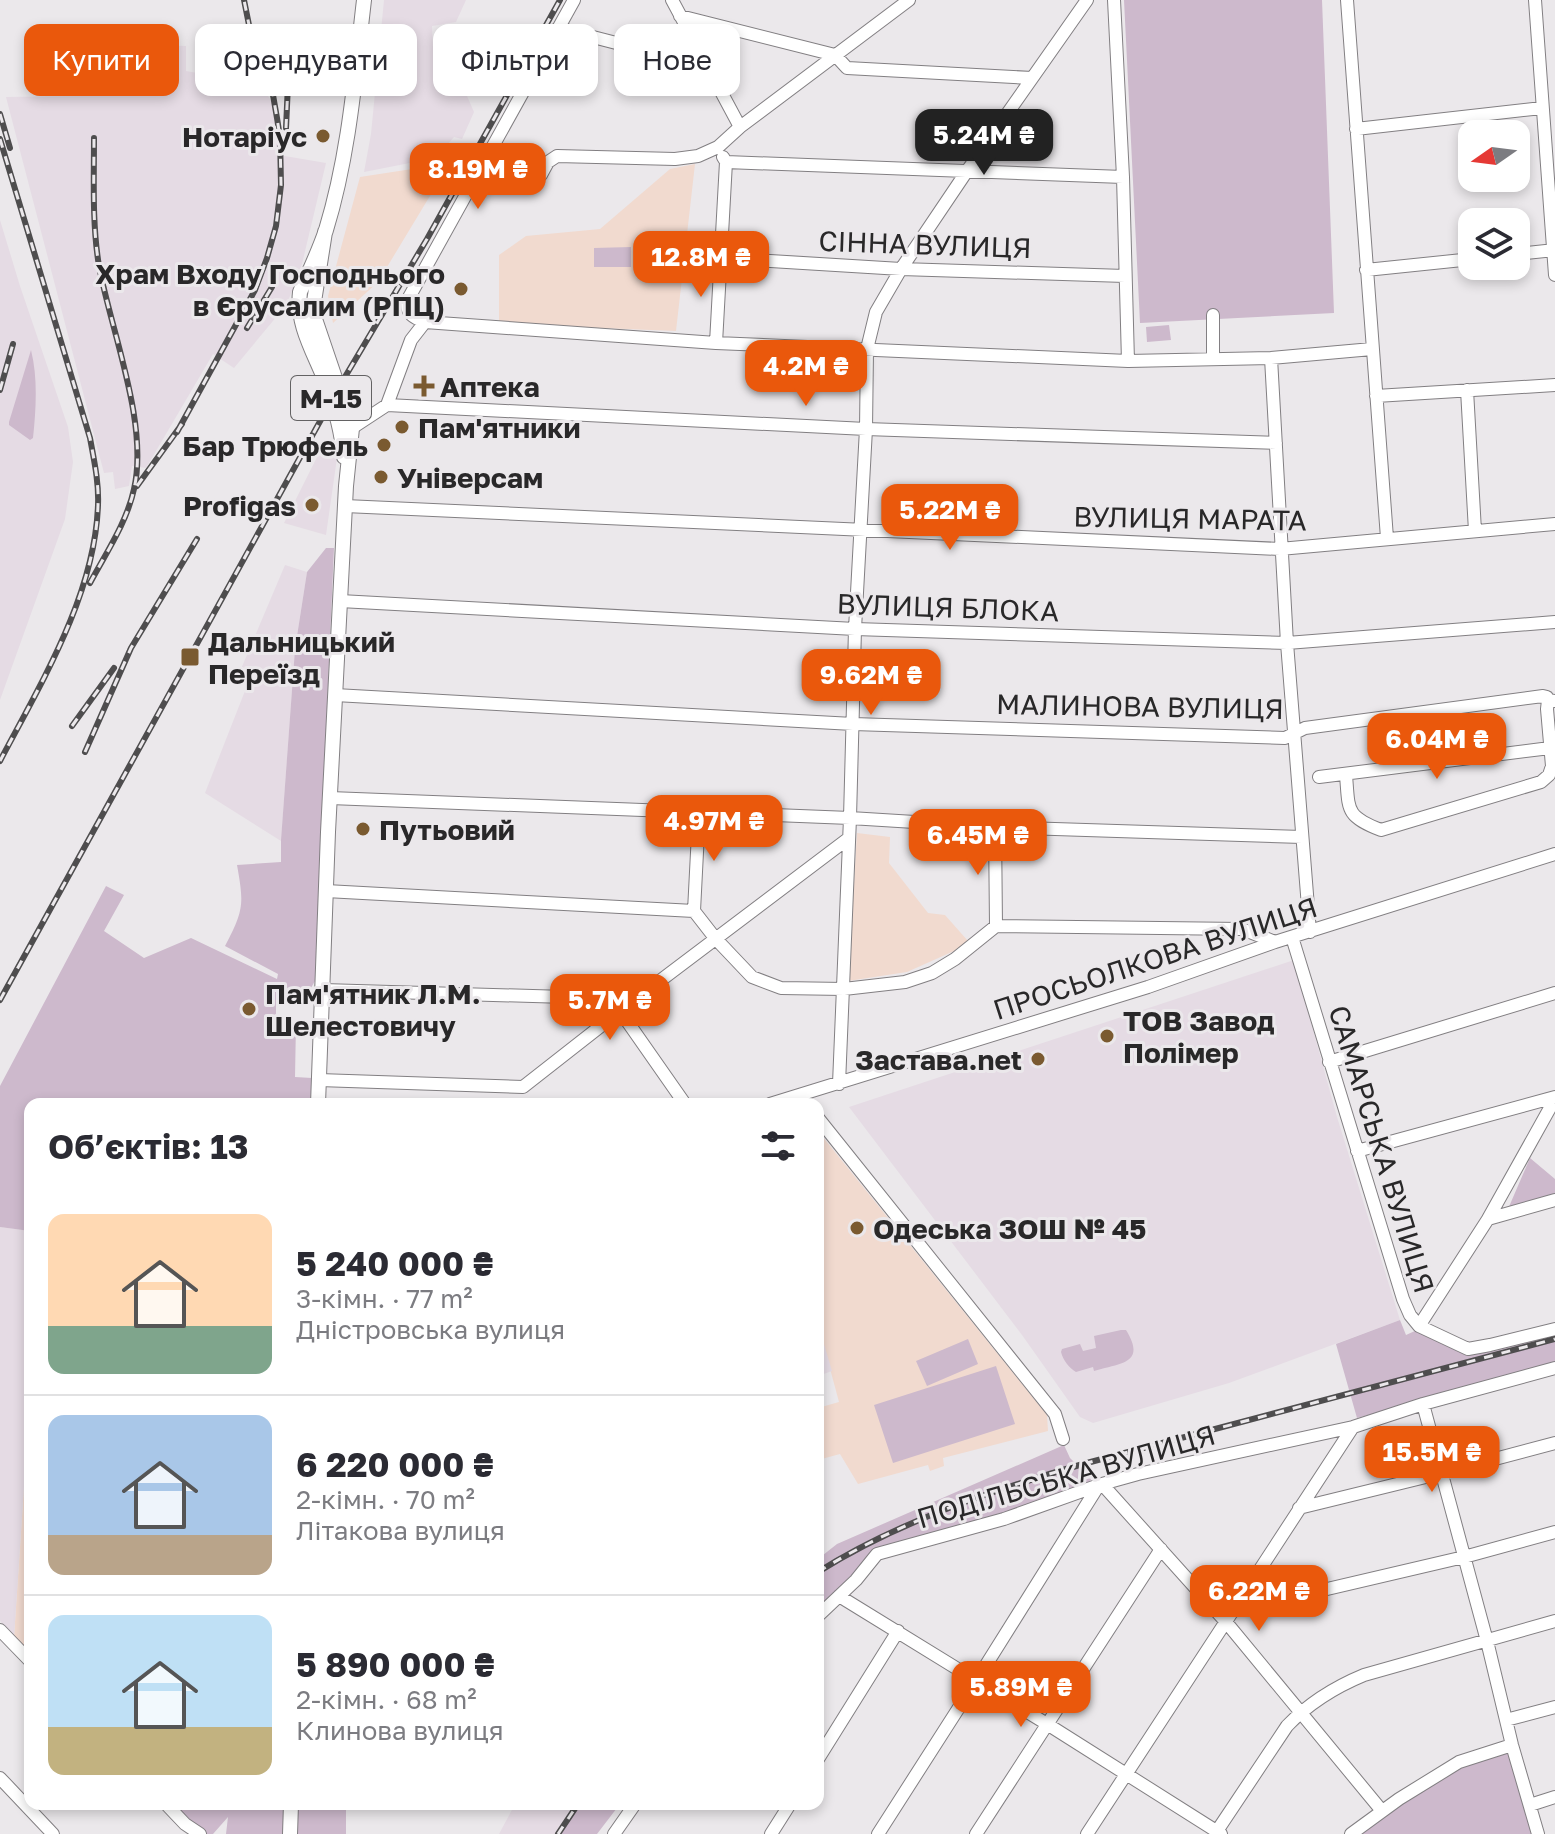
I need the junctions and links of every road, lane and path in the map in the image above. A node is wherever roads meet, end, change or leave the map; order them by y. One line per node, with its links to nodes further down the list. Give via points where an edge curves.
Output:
1 (364, 0): 24 (main road, М-15, via 351,116)
2 (574, 0): 10 (street)
3 (672, 0): 9 (street)
4 (909, 0): 12 (street)
5 (1087, 0): 13 (street)
6 (1114, 0): 23 (street)
7 (1347, 0): 18 (street)
8 (1535, 0): 16 (street)
9 (680, 16): 11 (street); 12 (street)
10 (560, 24)
11 (684, 24)
12 (835, 55): 13 (street, via 847,68); 17 (street)
13 (1032, 78): 21 (street)
14 (520, 96): 34 (street, via 407,301 412,316)
15 (724, 96): 17 (street)
16 (1547, 108): 18 (street); 25 (street)
17 (740, 127): 19 (street)
18 (1356, 129): 30 (street)
19 (718, 147): 20 (street); 22 (street, via 675,159 557,156)
20 (726, 162): 21 (street); 27 (street)
21 (967, 171): 23 (street); 29 (street)
22 (541, 175)
23 (1123, 177): 32 (street)
24 (325, 232): 45 (main road, М-15, via 313,308); 48 (main road, М-15, via 300,292 300,313 338,423)
25 (1554, 250): 26 (street); 31 (street)
26 (1530, 253)
27 (722, 258): 29 (street, СІННА ВУЛИЦЯ); 35 (street)
28 (1458, 260): 30 (street)
29 (901, 269): 32 (street, СІННА ВУЛИЦЯ); 36 (street, via 876,312)
30 (1366, 270): 37 (street)
31 (1555, 275)
32 (1125, 276): 40 (street)
33 (1213, 315): 39 (street)
34 (425, 322): 35 (street); 44 (street, via 411,340)
35 (716, 343): 36 (street)
36 (867, 349): 40 (street); 46 (street)
37 (1372, 349): 38 (street); 43 (street)
38 (1271, 358): 39 (street); 47 (street)
39 (1213, 359): 40 (street)
40 (1128, 361)
41 (1555, 385): 42 (street)
42 (1467, 390): 43 (street); 52 (street)
43 (1376, 396): 53 (street)
44 (387, 405): 45 (street); 46 (street)
45 (352, 428): 48 (main road, М-15)
46 (866, 429): 47 (street); 51 (street)
47 (1276, 443): 54 (street)
48 (346, 486): 49 (main road, М-15)
49 (345, 506): 51 (street, ВУЛИЦЯ МАРАТА); 55 (main road, М-15)
50 (1555, 524): 52 (street, ВУЛИЦЯ МАРАТА)
51 (860, 530): 54 (street, ВУЛИЦЯ МАРАТА); 57 (street)
52 (1475, 531): 53 (street, ВУЛИЦЯ МАРАТА)
53 (1387, 538): 54 (street, ВУЛИЦЯ МАРАТА)
54 (1280, 549): 58 (street)
55 (340, 601): 57 (street, ВУЛИЦЯ БЛОКА); 59 (main road, М-15)
56 (1555, 622): 58 (street, ВУЛИЦЯ БЛОКА)
57 (855, 629): 58 (street, ВУЛИЦЯ БЛОКА); 61 (street)
58 (1287, 643): 62 (street)
59 (335, 695): 61 (street, МАЛИНОВА ВУЛИЦЯ); 66 (main road, М-15)
60 (1552, 700): 62 (street, МАЛИНОВА ВУЛИЦЯ, via 1543,696); 63 (street, via 1547,709)
61 (853, 724): 62 (street, МАЛИНОВА ВУЛИЦЯ, via 1285,738); 68 (street)
62 (1295, 733): 70 (street)
63 (1550, 748): 64 (street); 64 (street, via 1551,771 1541,782 1381,830 1352,814)
64 (1346, 775): 65 (street)
65 (1319, 777)
66 (330, 798): 67 (street); 73 (main road, М-15)
67 (699, 813): 68 (street); 74 (street)
68 (850, 818): 69 (street); 71 (street)
69 (995, 827): 70 (street); 75 (street)
70 (1302, 837): 76 (street)
71 (849, 838): 78 (street); 80 (street)
72 (1555, 854): 76 (street, ПРОСЬОЛКОВА ВУЛИЦЯ)
73 (326, 891): 74 (street); 81 (main road, М-15)
74 (694, 911): 78 (street)
75 (996, 926): 79 (street, via 1242,929); 80 (street, via 932,973 905,982)
76 (1310, 932): 77 (street, ПРОСЬОЛКОВА ВУЛИЦЯ)
77 (1292, 937): 79 (street, ПРОСЬОЛКОВА ВУЛИЦЯ); 84 (street, САМАРСЬКА ВУЛИЦЯ)
78 (715, 938): 80 (street, via 752,977 781,988); 83 (street)
79 (1275, 942): 86 (street, ПРОСЬОЛКОВА ВУЛИЦЯ)
80 (844, 989): 86 (street)
81 (323, 990): 83 (street, via 599,998); 85 (main road, М-15)
82 (1555, 993): 84 (street)
83 (620, 1011): 85 (street, via 523,1087); 88 (street)
84 (1329, 1062): 92 (street, САМАРСЬКА ВУЛИЦЯ)
85 (319, 1080): 87 (main road, М-15)
86 (839, 1084): 89 (street, ПРОСЬОЛКОВА ВУЛИЦЯ)
87 (318, 1098)
88 (681, 1098)
89 (806, 1098)
90 (1555, 1098): 92 (street); 94 (street)
91 (824, 1125): 100 (street, via 1055,1414)
92 (1357, 1151): 95 (street, САМАРСЬКА ВУЛИЦЯ, via 1403,1299)
93 (1555, 1200): 94 (street)
94 (1488, 1219): 95 (street)
95 (1419, 1326): 96 (street, САМАРСЬКА ВУЛИЦЯ, via 1468,1349)
96 (1555, 1329)
97 (1555, 1368): 98 (street, ПОДІЛЬСЬКА ВУЛИЦЯ)
98 (1423, 1404): 99 (street, ПОДІЛЬСЬКА ВУЛИЦЯ); 102 (street)
99 (1353, 1427): 103 (street, ПОДІЛЬСЬКА ВУЛИЦЯ); 104 (street)
100 (1063, 1439)
101 (1555, 1443): 102 (street)
102 (1442, 1473): 104 (street); 107 (street)
103 (1100, 1486): 106 (street); 108 (street, ПОДІЛЬСЬКА ВУЛИЦЯ, via 877,1554); 116 (street)
104 (1299, 1508): 110 (street)
105 (1555, 1532): 107 (street)
106 (1161, 1549): 110 (street); 120 (street)
107 (1464, 1557): 110 (street); 114 (street)
108 (839, 1596): 109 (street, ПОДІЛЬСЬКА ВУЛИЦЯ); 113 (street)
109 (824, 1610)
110 (1230, 1616): 118 (street); 123 (street)
111 (1555, 1621): 114 (street)
112 (0, 1630): 115 (street)
113 (898, 1631): 116 (street); 122 (street)
114 (1487, 1641): 118 (street, via 1364,1675); 119 (street)
115 (24, 1655)
116 (976, 1681): 120 (street); 142 (street)
117 (1555, 1707): 119 (street)
118 (1301, 1712): 133 (street); 136 (street)
119 (1506, 1720): 121 (street)
120 (1047, 1724): 123 (street); 143 (street)
121 (1512, 1745): 127 (street); 133 (street, via 1459,1762)
122 (824, 1749)
123 (1127, 1774): 136 (street); 144 (street)
124 (0, 1778): 126 (street)
125 (1555, 1797): 127 (street)
126 (24, 1803)
127 (1530, 1805): 146 (street)
128 (30, 1810): 137 (street)
129 (172, 1810): 134 (street)
130 (291, 1810): 140 (main road)
131 (631, 1810): 141 (street)
132 (787, 1810): 135 (street)
133 (1382, 1811): 145 (street)
134 (185, 1824): 138 (street); 139 (street)
135 (775, 1833)
136 (1218, 1833)
137 (53, 1834)
138 (173, 1834)
139 (200, 1834)
140 (290, 1834)
141 (614, 1834)
142 (878, 1834)
143 (976, 1834)
144 (1087, 1834)
145 (1351, 1834)
146 (1538, 1834)

